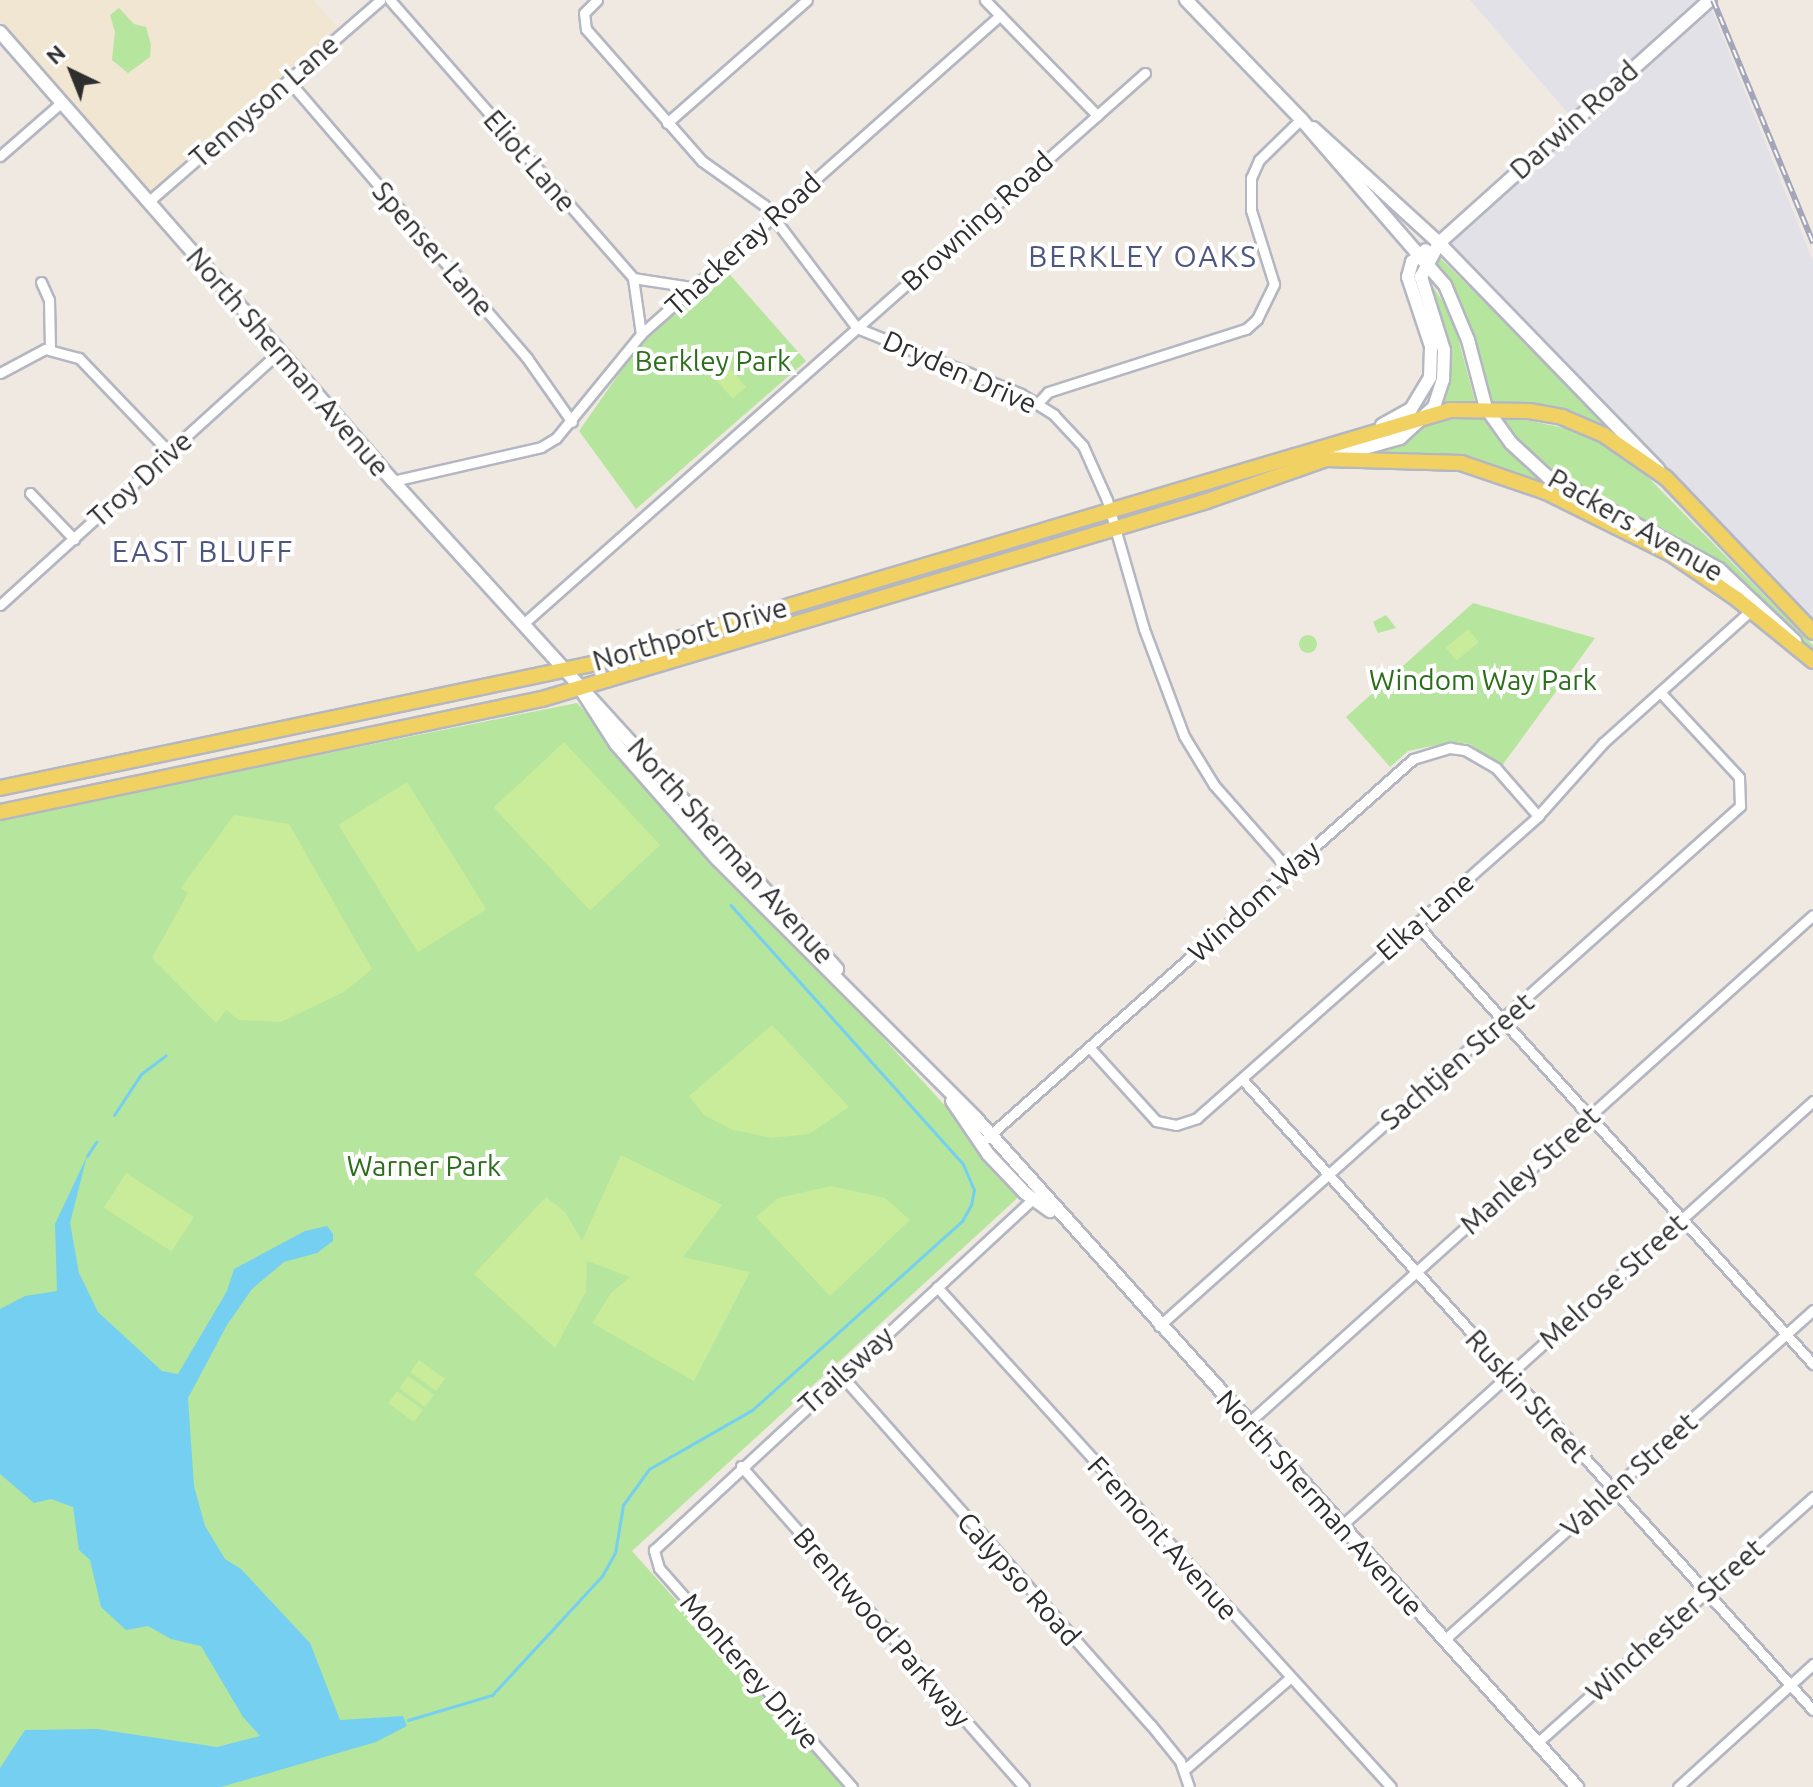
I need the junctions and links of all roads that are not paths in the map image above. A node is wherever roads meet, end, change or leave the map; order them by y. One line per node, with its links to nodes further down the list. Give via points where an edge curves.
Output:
1 (380, 0): 11 (street, Tennyson Lane)
2 (390, 0): 21 (street, Eliot Lane)
3 (597, 0): 15 (street, Dryden Drive, via 582,21)
4 (807, 0): 15 (street)
5 (985, 0): 8 (street)
6 (1186, 0): 14 (street, Packers Avenue)
7 (1710, 0): 19 (street, Darwin Road)
8 (1000, 15): 13 (street); 18 (street, Thackeray Road)
9 (0, 32): 12 (street, North Sherman Avenue)
10 (1145, 73): 13 (street, Browning Road)
11 (288, 80): 17 (street, Tennyson Lane); 32 (street, Spenser Lane, via 527,358)
12 (62, 102): 16 (street); 17 (street, North Sherman Avenue)
13 (1097, 115): 24 (street, Browning Road)
14 (1301, 119): 19 (street, Packers Avenue); 20 (street, Packers Avenue); 29 (street, via 1259,160 1251,178 1251,210 1274,284 1257,319 1246,329 1048,392)
15 (667, 123): 18 (street, Dryden Drive, via 702,161)
16 (0, 156)
17 (148, 202): 27 (street, North Sherman Avenue)
18 (773, 215): 23 (street, Thackeray Road); 24 (street, Dryden Drive)
19 (1439, 243): 20 (street, Darwin Road); 36 (street, Packers Avenue)
20 (1423, 257): 30 (street, Packers Avenue, via 1456,306); 31 (street, via 1423,293 1445,360 1441,389); 33 (street, via 1408,277 1431,346 1430,377 1411,409)
21 (633, 278): 23 (street); 25 (street)
22 (41, 282): 26 (street, via 49,300)
23 (692, 287): 25 (street, Thackeray Road)
24 (857, 328): 29 (street, Dryden Drive); 46 (street, Browning Road)
25 (641, 334): 32 (street, Thackeray Road)
26 (50, 349): 28 (street); 34 (street, via 91,367)
27 (279, 352): 34 (street, Troy Drive); 37 (street, North Sherman Avenue)
28 (0, 373)
29 (1037, 404): 39 (street, Dryden Drive, via 1083,446)
30 (1486, 408): 31 (main road, Northport Drive); 36 (main road, Northport Drive, via 1562,417 1604,435); 48 (street, Packers Avenue, via 1511,443 1548,477 1719,569 1768,611)
31 (1426, 416): 33 (main road, Northport Drive); 35 (street, via 1400,438)
32 (572, 422): 37 (street, Thackeray Road, via 541,447)
33 (1368, 432): 39 (main road, Northport Drive)
34 (169, 452): 41 (street, Troy Drive)
35 (1326, 459): 40 (main road, Northport Drive); 44 (main road, Northport Drive, via 1430,459 1499,472 1671,554)
36 (1666, 478): 47 (main road, Packers Avenue)
37 (393, 481): 46 (street, North Sherman Avenue)
38 (30, 493): 41 (street)
39 (1109, 508): 40 (street, Dryden Drive); 42 (main road, Northport Drive)
40 (1115, 529): 45 (main road, Northport Drive); 56 (street, Dryden Drive, via 1184,736 1214,785)
41 (74, 539): 43 (street, Troy Drive)
42 (866, 582): 45 (main road); 50 (main road, Northport Drive)
43 (0, 605)
44 (1751, 610): 48 (main road, Northport Drive); 52 (street, Elka Lane)
45 (837, 611): 51 (main road, Northport Drive)
46 (523, 624): 50 (street, North Sherman Avenue)
47 (1813, 632)
48 (1801, 649): 49 (main road, Northport Drive)
49 (1813, 661)
50 (564, 670): 51 (street, North Sherman Avenue); 53 (main road, Northport Drive)
51 (580, 688): 54 (main road, Northport Drive); 62 (street, North Sherman Avenue, via 611,737 687,826)
52 (1660, 692): 55 (street, Elka Lane, via 1603,743); 59 (street, Sachtjen Street, via 1733,769 1743,789 1733,815)
53 (0, 788)
54 (0, 812)
55 (1538, 816): 56 (street, Windom Way, via 1496,768 1474,754 1450,748 1431,752 1413,759); 58 (street, Elka Lane)
56 (1289, 870): 60 (street, Windom Way)
57 (1813, 915): 64 (street, Manley Street)
58 (1416, 924): 59 (street); 61 (street, Elka Lane)
59 (1502, 1022): 64 (street); 67 (street, Sachtjen Street)
60 (1089, 1047): 61 (street, Elka Lane, via 1149,1116 1164,1124 1190,1122); 65 (street, Windom Way)
61 (1242, 1079): 67 (street, Ruskin Street)
62 (948, 1094): 65 (street, North Sherman Avenue); 66 (street, North Sherman Avenue)
63 (1813, 1101): 69 (street, Melrose Street)
64 (1589, 1117): 69 (street); 70 (street, Manley Street)
65 (991, 1134): 66 (street, Windom Way); 68 (street, North Sherman Avenue)
66 (980, 1144): 68 (street, North Sherman Avenue)
67 (1328, 1176): 70 (street, Ruskin Street); 73 (street, Sachtjen Street)
68 (1037, 1195): 71 (street, Trailsway); 73 (street, North Sherman Avenue)
69 (1682, 1219): 74 (street); 77 (street, Melrose Street)
70 (1415, 1273): 77 (street, Ruskin Street); 78 (street, Manley Street)
71 (937, 1287): 76 (street, Trailsway); 87 (street, Fremont Avenue)
72 (1813, 1310): 74 (street, Vahlen Street)
73 (1159, 1326): 78 (street, North Sherman Avenue)
74 (1786, 1334): 75 (street); 80 (street, Vahlen Street)
75 (1813, 1364)
76 (841, 1375): 79 (street, Trailsway); 91 (street, Calypso Road, via 1151,1725)
77 (1508, 1376): 80 (street, Ruskin Street); 82 (street, Melrose Street)
78 (1247, 1424): 82 (street, North Sherman Avenue)
79 (741, 1466): 83 (street, Trailsway); 93 (street, Brentwood Parkway)
80 (1612, 1490): 84 (street, Ruskin Street); 85 (street, Vahlen Street)
81 (1813, 1497): 84 (street, Winchester Street)
82 (1341, 1526): 85 (street, North Sherman Avenue)
83 (654, 1551): 92 (street, Monterey Drive, via 659,1568)
84 (1706, 1593): 88 (street, Ruskin Street); 90 (street, Winchester Street)
85 (1444, 1640): 90 (street, North Sherman Avenue)
86 (1813, 1664): 88 (street)
87 (1290, 1678): 91 (street); 95 (street, Fremont Avenue)
88 (1790, 1685): 89 (street, Ruskin Street); 97 (street)
89 (1813, 1710)
90 (1537, 1743): 96 (street, North Sherman Avenue)
91 (1184, 1770): 94 (street, Calypso Road)
92 (852, 1787)
93 (1024, 1787)
94 (1189, 1787)
95 (1391, 1787)
96 (1577, 1787)
97 (1678, 1787)

